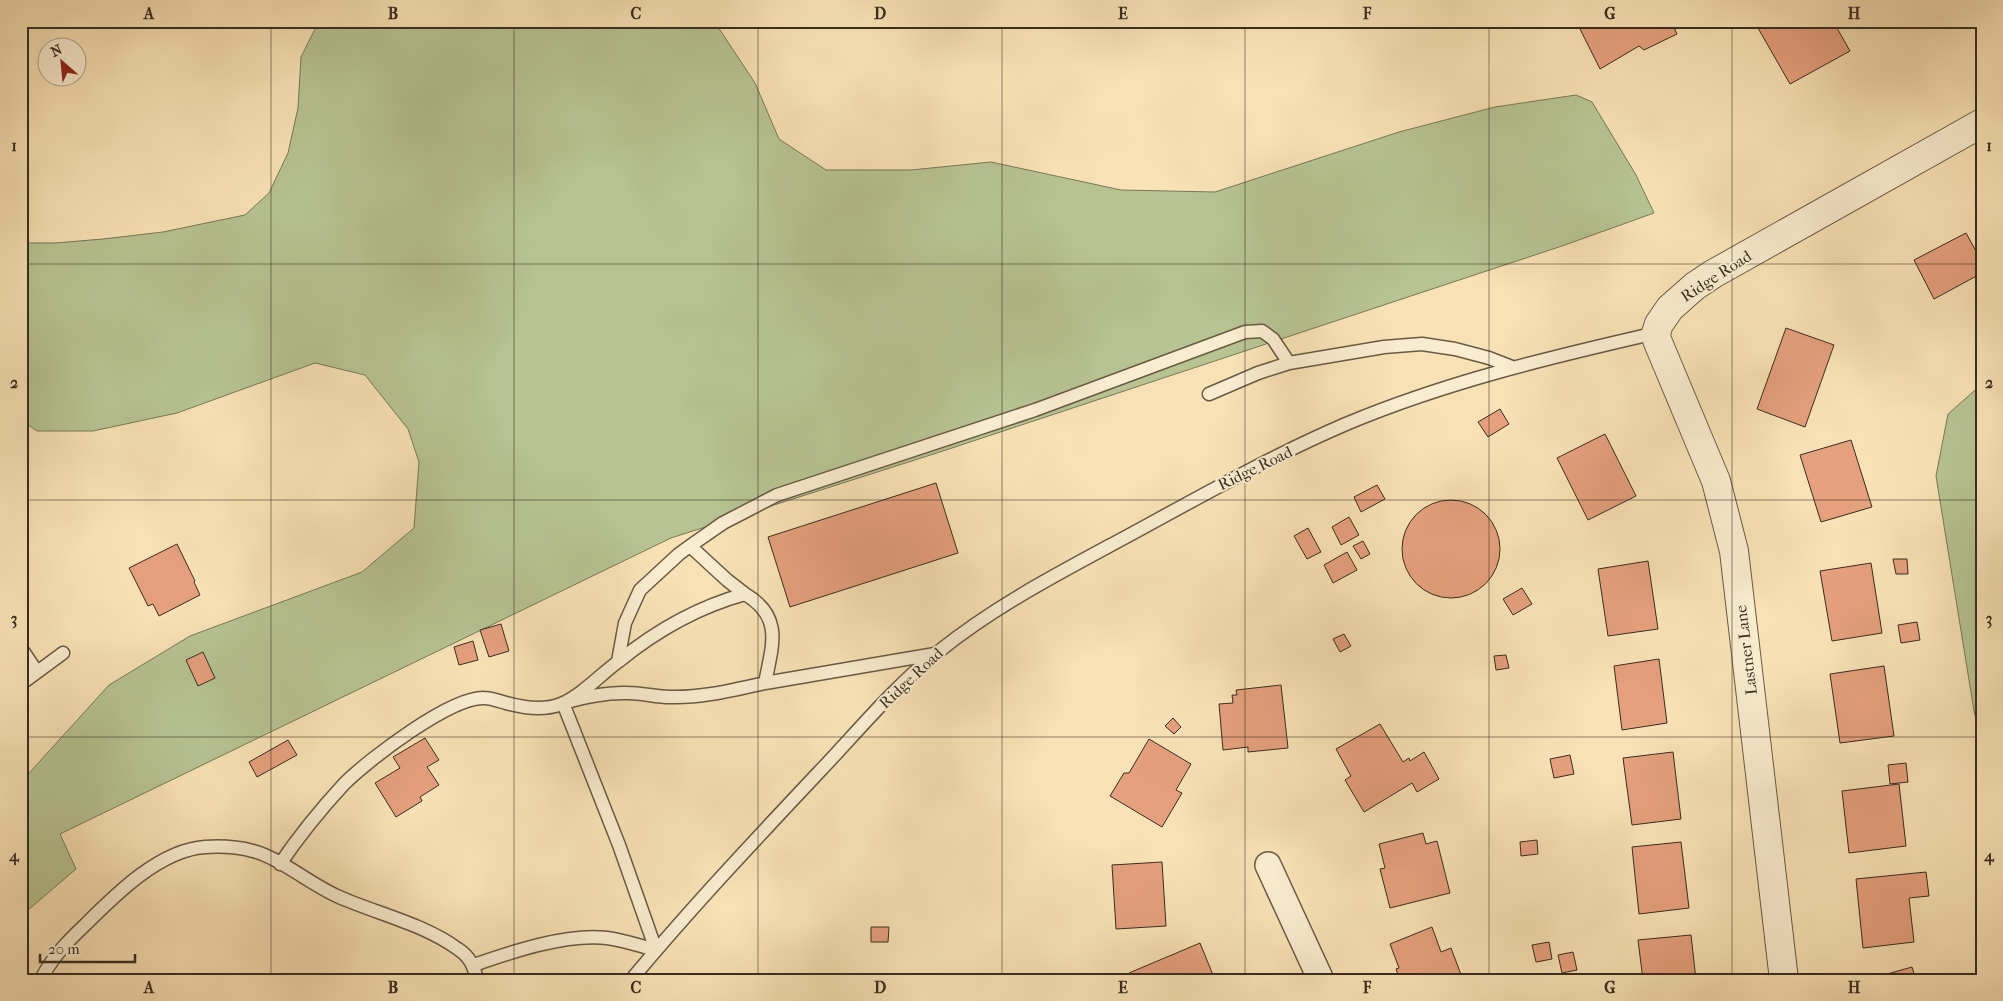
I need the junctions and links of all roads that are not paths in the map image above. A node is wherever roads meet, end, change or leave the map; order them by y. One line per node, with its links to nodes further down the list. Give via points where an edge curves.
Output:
1 (1982, 123): 2 (street, Ridge Road, via 1713,274 1670,308)
2 (1656, 333): 4 (lane, Ridge Road); 24 (street, Lastner Lane, via 1659,349 1716,481 1730,534)
3 (1289, 363): 4 (lane, via 1422,344 1455,349); 5 (lane); 6 (lane, via 1273,338 1262,331 1245,332 1035,410 777,495 723,523)
4 (1512, 367): 10 (lane, Ridge Road, via 1344,425 1206,492 1050,577 979,620)
5 (1209, 394)
6 (690, 546): 7 (lane); 11 (lane, via 640,590 625,623)
7 (745, 594): 11 (lane, via 700,609 644,641); 13 (lane, via 756,600 767,614 773,633 773,650)
8 (21, 648): 12 (lane)
9 (63, 653): 12 (lane)
10 (935, 654): 13 (lane); 18 (lane, Ridge Road, via 873,715)
11 (618, 661): 15 (lane)
12 (37, 672): 14 (lane)
13 (765, 683): 15 (lane, via 707,695 670,697 627,692 583,697)
14 (21, 684)
15 (563, 703): 16 (lane, via 549,708 529,708 484,698 444,710 400,739 345,784); 18 (lane)
16 (280, 864): 19 (lane, via 339,896 420,928 459,949); 20 (lane, via 255,851 234,848 203,847 175,855 118,893 62,948)
17 (1268, 865): 23 (street)
18 (656, 950): 19 (lane, via 606,938 573,939); 22 (lane, Ridge Road)
19 (474, 965): 21 (lane)
20 (41, 980)
21 (477, 980)
22 (631, 980)
23 (1321, 980)
24 (1784, 980)

